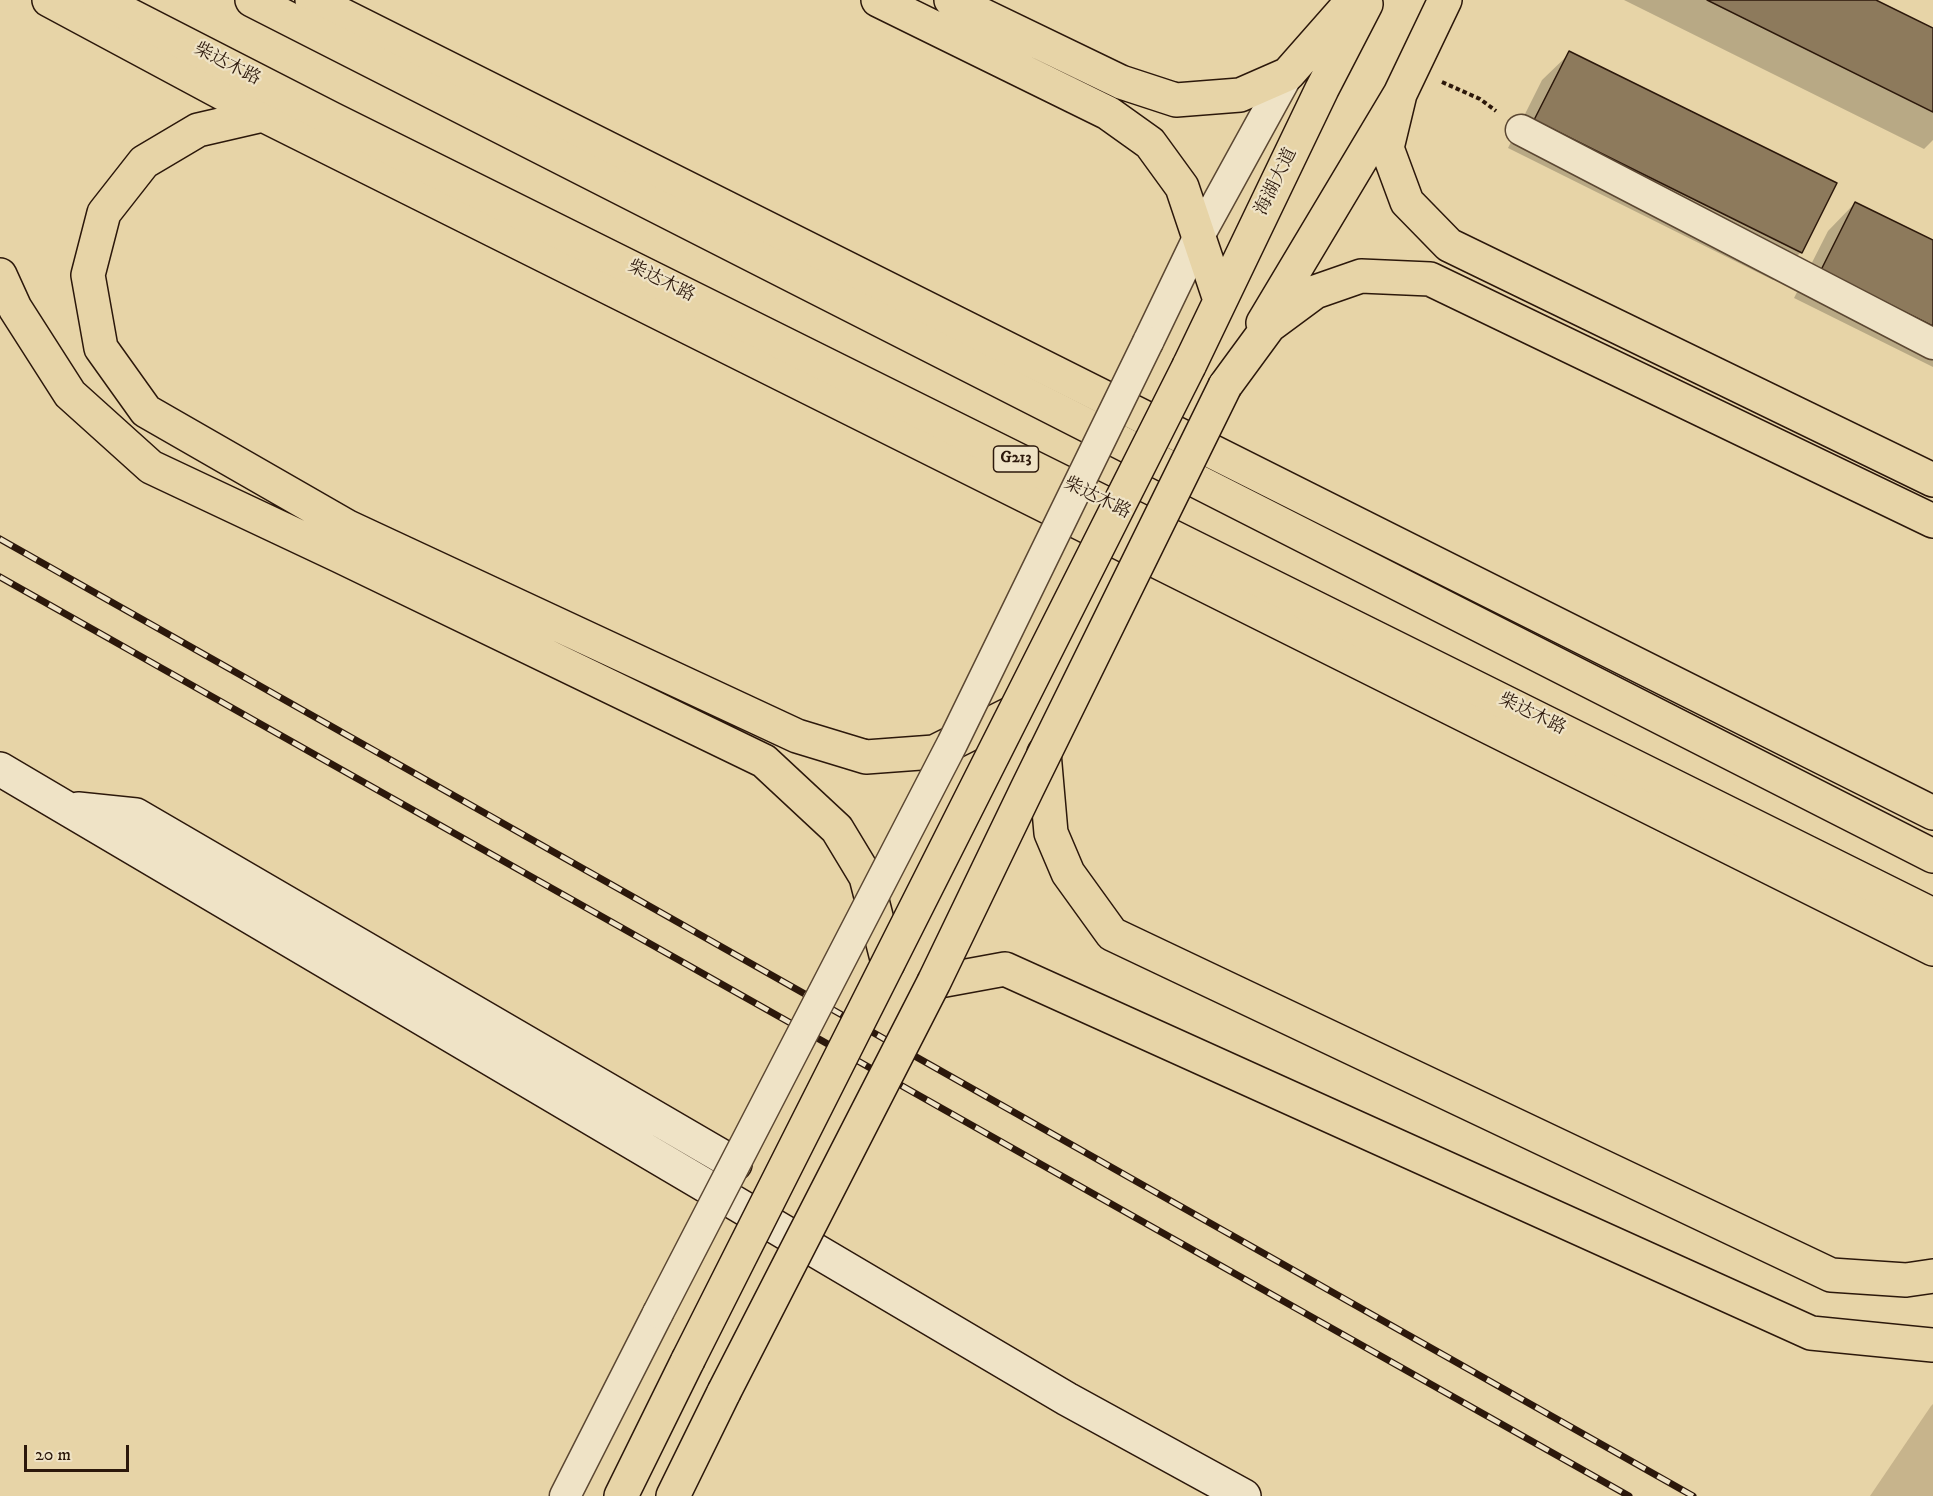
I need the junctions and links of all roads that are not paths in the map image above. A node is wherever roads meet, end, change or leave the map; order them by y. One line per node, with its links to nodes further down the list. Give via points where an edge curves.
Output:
1 (49, 0): 13 (main road)
2 (100, 0): 14 (main road, 柴达木路 / G213)
3 (252, 0): 10 (main road)
4 (878, 0): 16 (main road, via 1108,113 1150,143 1182,187)
5 (951, 0): 11 (main road, via 1121,82 1176,100 1240,95)
6 (1353, 0): 11 (main road)
7 (1368, 0): 18 (main road, 海湖大道)
8 (1445, 0): 12 (main road)
9 (323, 3): 10 (main road); 29 (main road)
10 (366, 59): 30 (main road)
11 (1288, 74): 16 (street)
12 (1406, 81): 20 (main road); 21 (main road, via 1387,148 1407,202 1449,245)
13 (262, 114): 14 (main road); 23 (main road, via 198,130 144,162 104,213 88,275 101,348 146,411); 33 (main road)
14 (332, 119): 32 (main road, 柴达木路 / G213)
15 (1521, 130): 19 (street)
16 (1199, 236): 18 (main road); 25 (street, bridge)
17 (0, 275): 23 (main road, via 15,308 70,394 151,467)
18 (1221, 300): 24 (main road, 海湖大道, bridge)
19 (1933, 344)
20 (1225, 386): 22 (main road, via 1269,326 1315,291 1361,276 1430,279); 26 (main road, bridge)
21 (1933, 480)
22 (1933, 521)
23 (344, 541): 25 (main road, via 797,736 866,757 934,752); 31 (main road, via 764,761 837,829 866,878)
24 (1014, 712): 25 (main road); 34 (main road, 海湖大道, bridge)
25 (952, 744): 31 (street, bridge)
26 (1044, 753): 35 (main road, bridge); 37 (main road, via 1052,833 1068,873 1112,934 1831,1275 1906,1280)
27 (0, 769): 28 (main road)
28 (67, 808): 36 (main road, via 136,815); 42 (main road, via 1067,1399)
29 (1933, 813)
30 (1933, 856)
31 (871, 898): 34 (main road, bridge); 36 (street, bridge)
32 (1933, 915)
33 (1933, 949)
34 (888, 963): 40 (main road, 海湖大道, bridge)
35 (934, 982): 38 (main road, via 1005,969 1811,1333); 41 (main road, bridge)
36 (735, 1164): 39 (street, bridge)
37 (1933, 1276)
38 (1933, 1345)
39 (565, 1496)
40 (621, 1496)
41 (673, 1496)
42 (1244, 1496)

